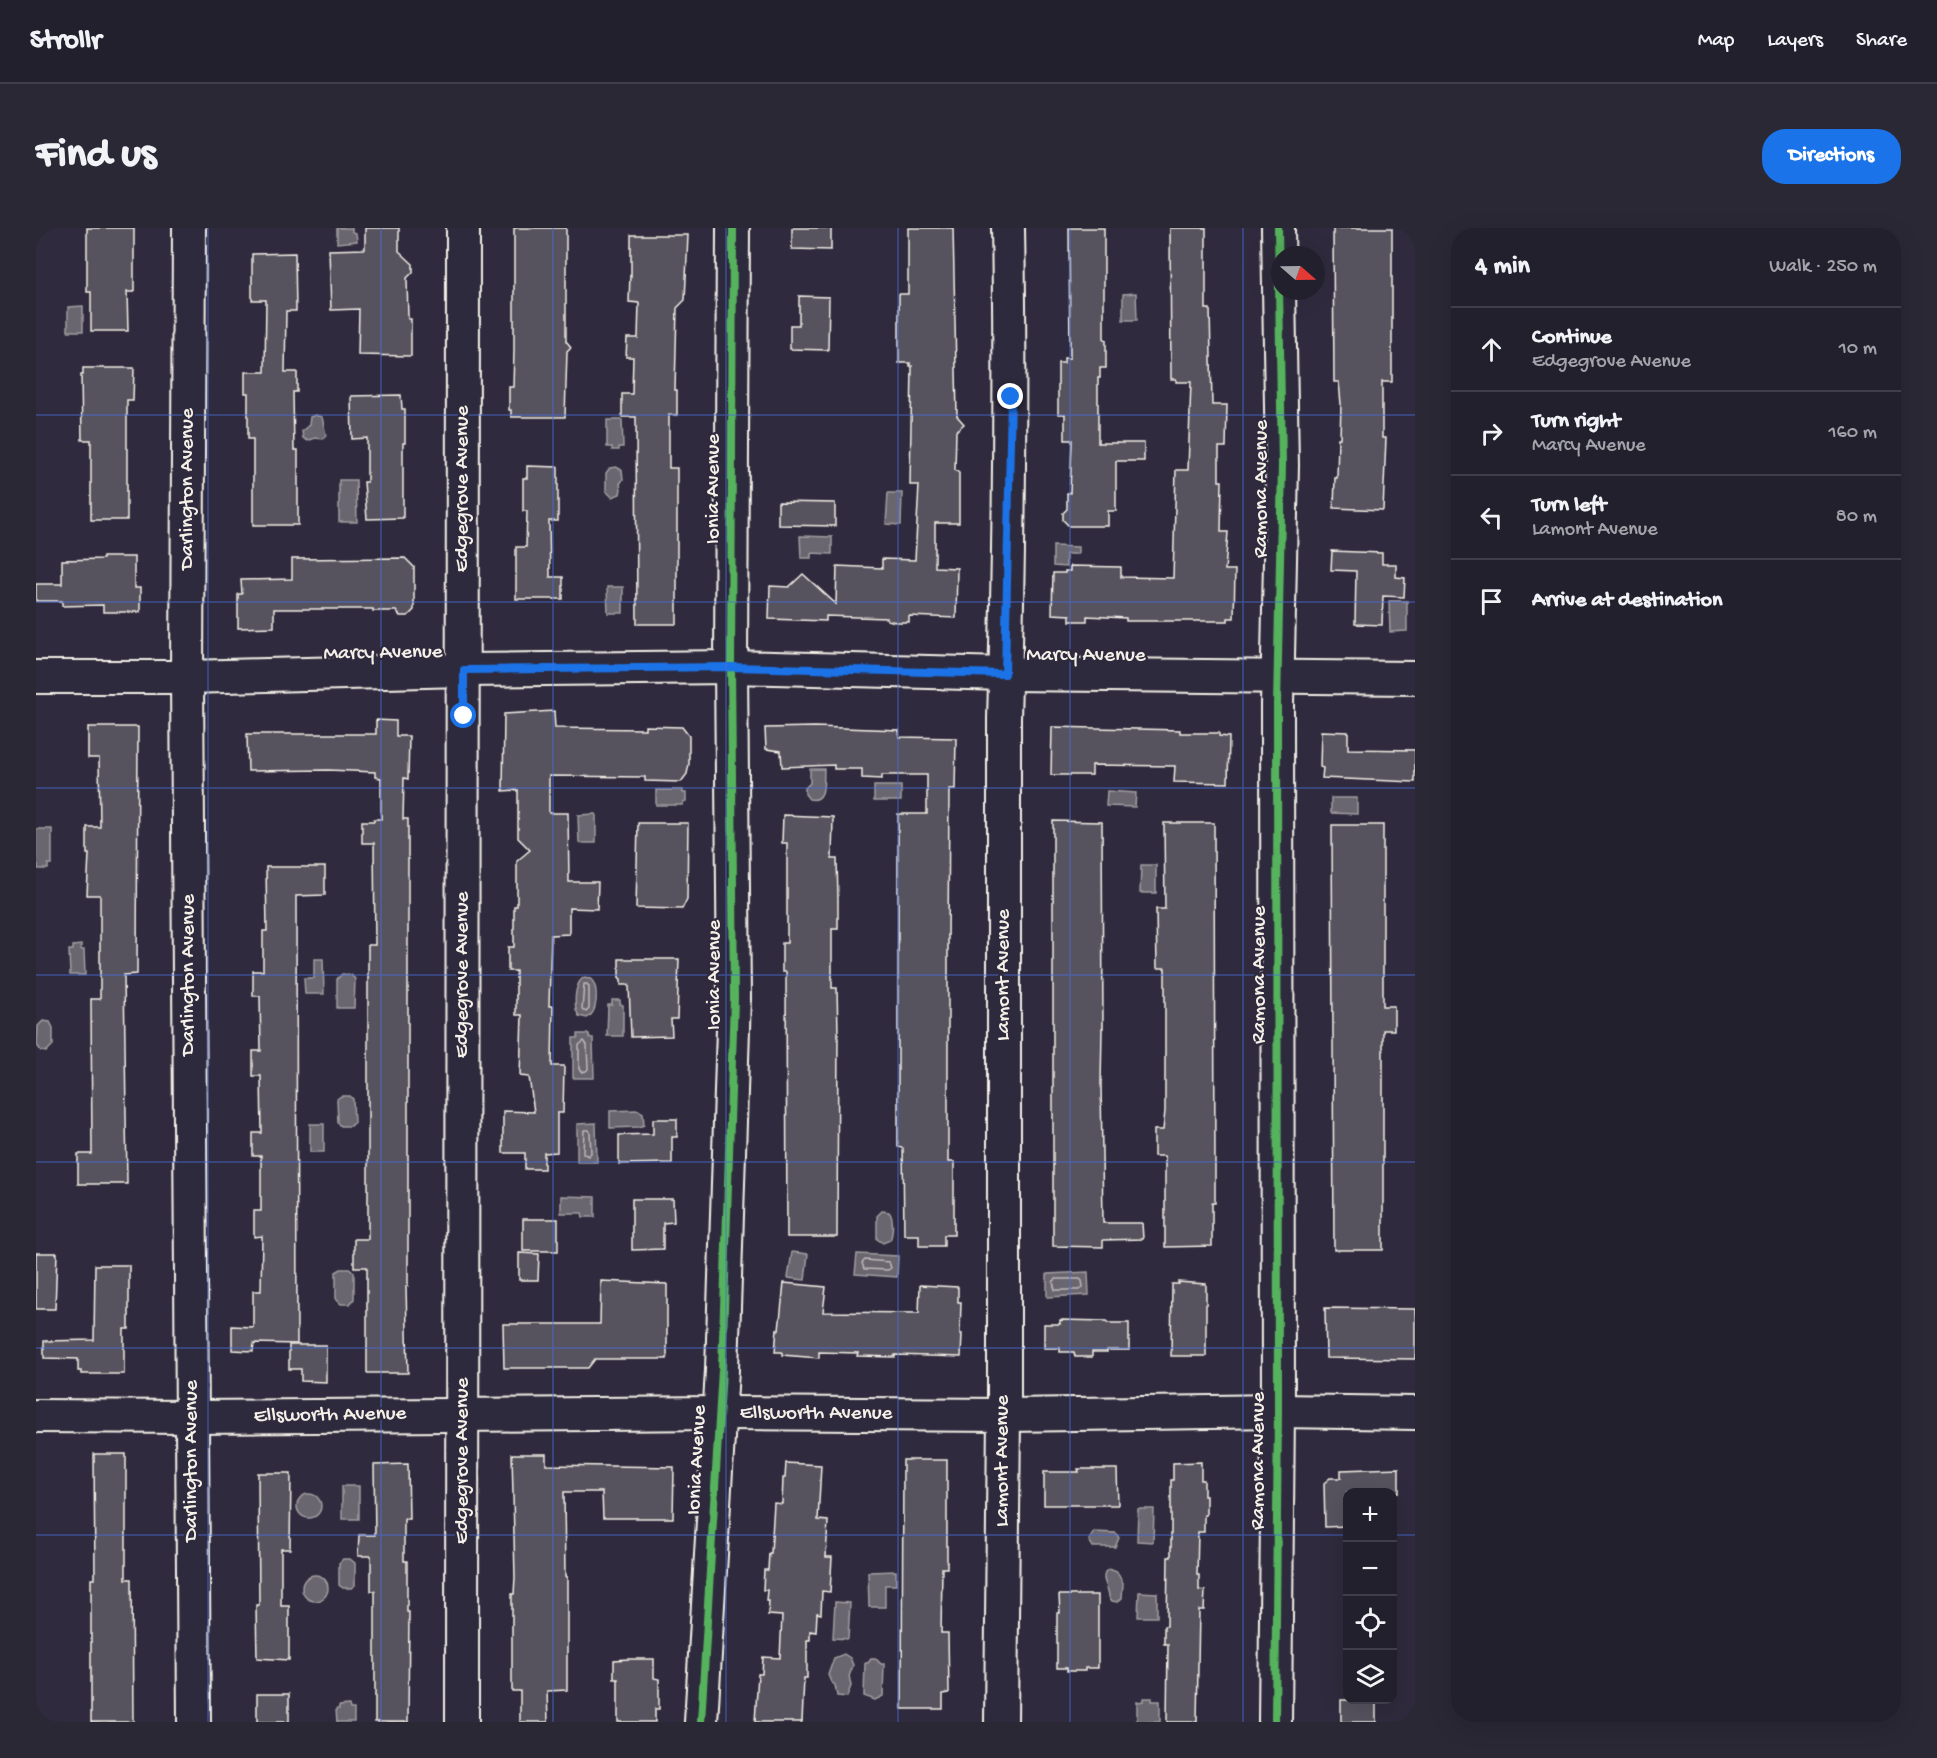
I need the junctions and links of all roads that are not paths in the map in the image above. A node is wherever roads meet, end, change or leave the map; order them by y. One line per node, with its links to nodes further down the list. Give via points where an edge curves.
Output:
1 (189, 228): 11 (street, Darlington Avenue)
2 (462, 228): 7 (street, Edgegrove Avenue)
3 (733, 228): 6 (street, Ionia Avenue)
4 (1008, 228): 8 (street, Lamont Avenue, via 1011,397)
5 (1278, 228): 9 (street, Ramona Avenue, via 1282,465)
6 (731, 667): 7 (street, Marcy Avenue); 8 (street, Marcy Avenue); 14 (street, Ionia Avenue, via 734,998)
7 (464, 670): 11 (street, Marcy Avenue); 16 (street, Edgegrove Avenue)
8 (1005, 674): 9 (street, Marcy Avenue); 17 (street, Lamont Avenue)
9 (1278, 676): 12 (street, Marcy Avenue); 13 (street, Ramona Avenue)
10 (36, 677): 11 (street, Marcy Avenue)
11 (187, 677): 19 (street, Darlington Avenue)
12 (1415, 678)
13 (1278, 1411): 15 (street, Ellsworth Avenue); 17 (street, Ellsworth Avenue); 24 (street, Ramona Avenue)
14 (720, 1413): 16 (street, Ellsworth Avenue); 17 (street, Ellsworth Avenue); 22 (street, Ionia Avenue)
15 (1415, 1413)
16 (463, 1414): 19 (street, Ellsworth Avenue); 21 (street, Edgegrove Avenue)
17 (1004, 1415): 23 (street, Lamont Avenue)
18 (36, 1416): 19 (street, Ellsworth Avenue)
19 (192, 1417): 20 (street, Darlington Avenue)
20 (194, 1722)
21 (462, 1722)
22 (701, 1722)
23 (1000, 1722)
24 (1275, 1722)

